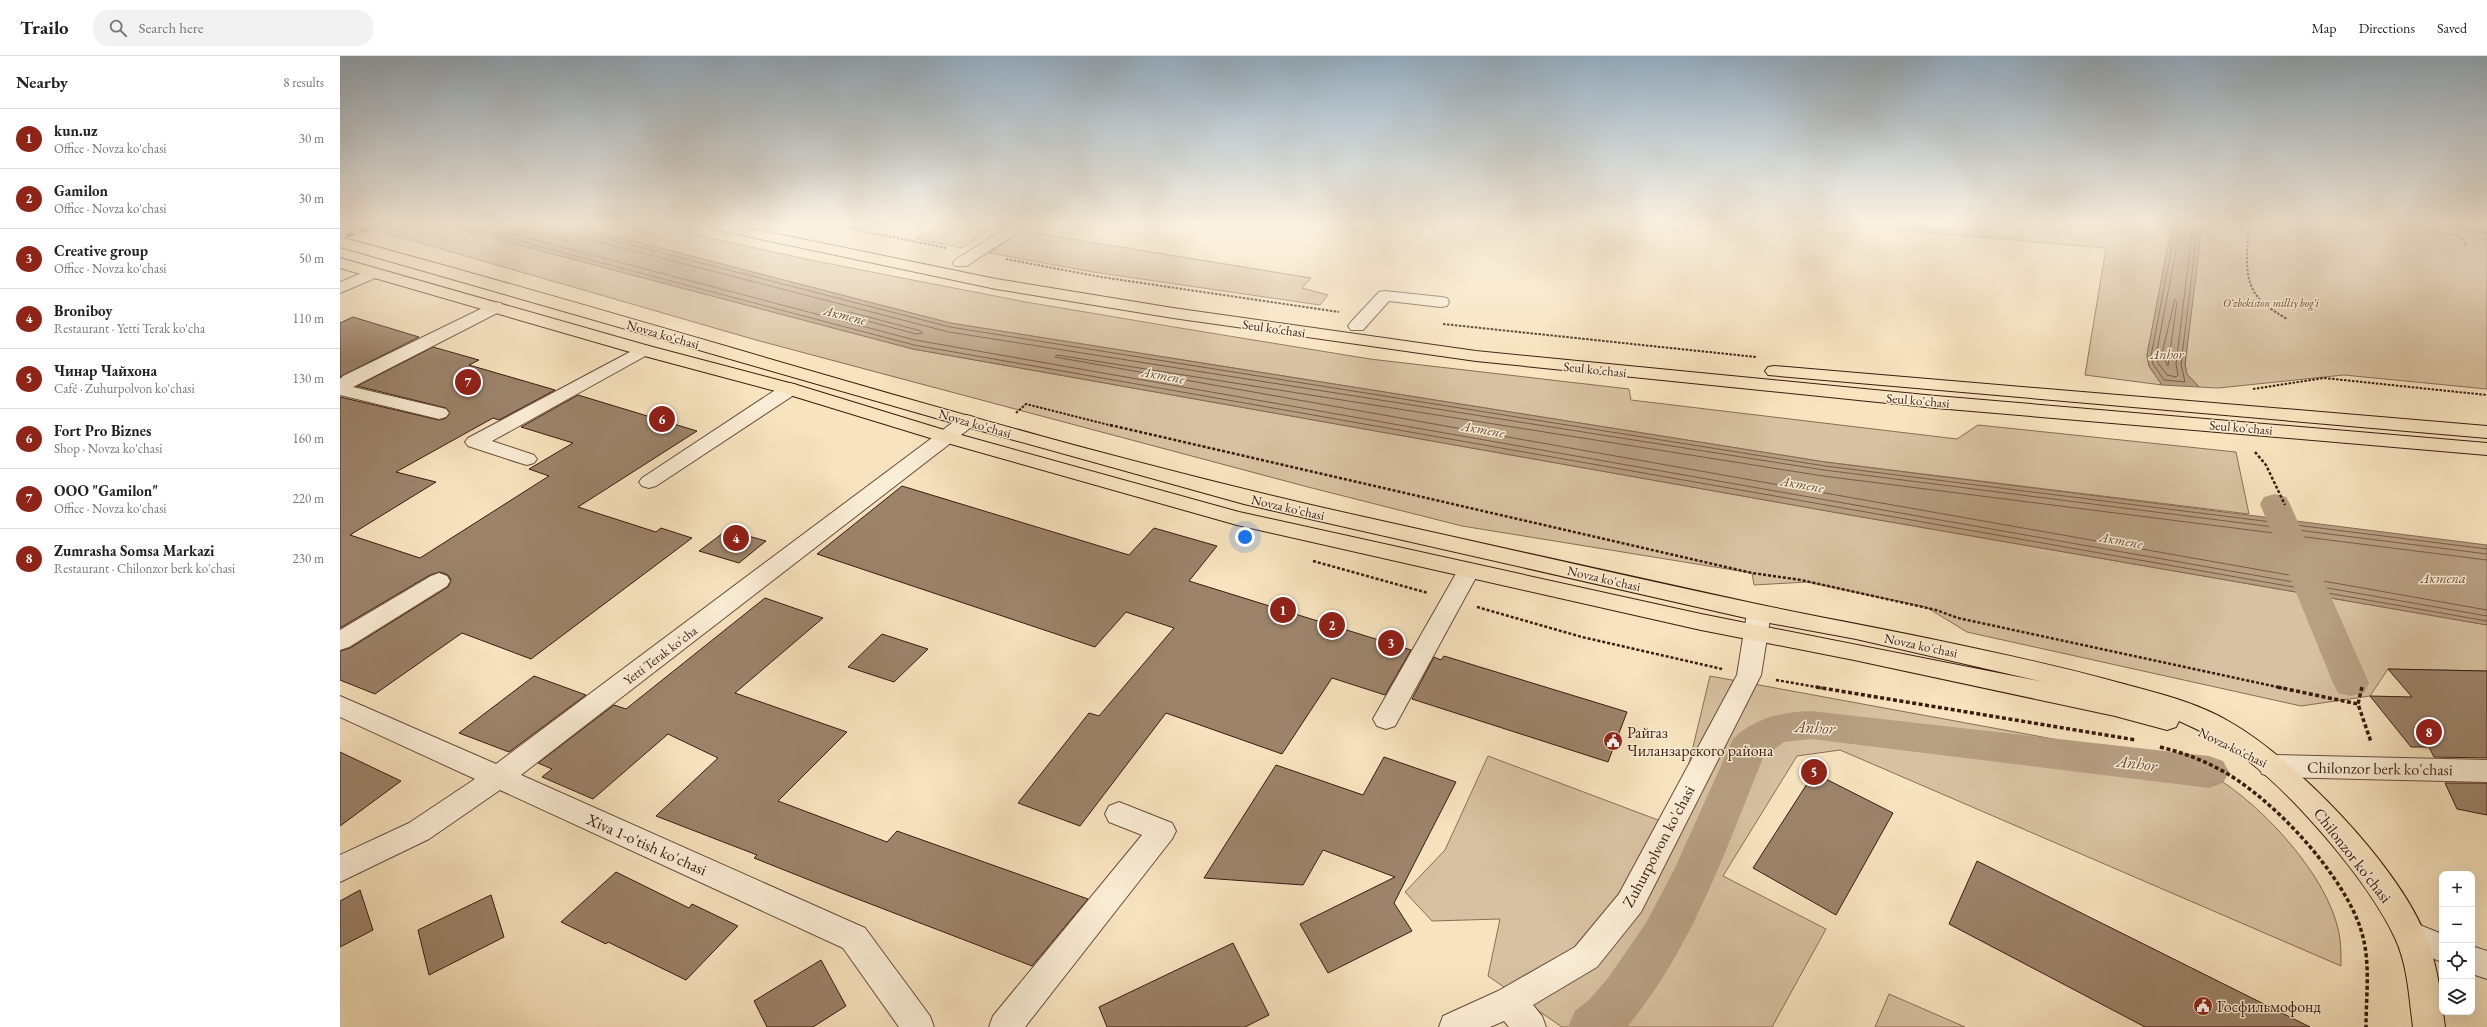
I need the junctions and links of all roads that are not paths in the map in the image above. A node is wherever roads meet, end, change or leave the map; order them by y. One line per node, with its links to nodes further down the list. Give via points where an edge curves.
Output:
1 (365, 270): 5 (main road, Novza ko'chasi)
2 (439, 270): 14 (main road, Novza ko'chasi)
3 (929, 270): 13 (main road, Seul ko'chasi, via 1004,286 1173,314 1407,347 1699,380)
4 (1029, 270): 9 (main road, Seul ko'chasi, via 1176,300)
5 (374, 273): 6 (street); 8 (main road, Novza ko'chasi)
6 (340, 288)
7 (1441, 302): 9 (street, via 1385,296)
8 (495, 307): 10 (main road, Novza ko'chasi); 12 (street, via 364,373 340,389)
9 (1361, 321): 13 (main road, Seul ko'chasi, via 1709,366)
10 (643, 350): 11 (main road, Novza ko'chasi); 18 (street, via 475,442)
11 (790, 389): 16 (main road, Novza ko'chasi); 19 (street)
12 (439, 413)
13 (2181, 414): 15 (main road, Seul ko'chasi, via 2224,410); 17 (main road, Seul ko'chasi, via 2236,427)
14 (967, 421): 16 (street, Yetti Terak ko'cha); 22 (main road, Novza ko'chasi, via 1252,499)
15 (2487, 432)
16 (947, 437): 20 (main road, Novza ko'chasi, via 1237,518); 28 (street, Yetti Terak ko'cha)
17 (2487, 449)
18 (527, 459)
19 (649, 482)
20 (1469, 570): 22 (main road, Novza ko'chasi); 25 (street)
21 (439, 581): 23 (street)
22 (1757, 622): 26 (main road, Novza ko'chasi, via 1862,652 2157,717 2217,737); 35 (street, Zuhurpolvon ko'chasi, via 1749,676 1630,903 1586,957)
23 (340, 641)
24 (340, 706): 28 (street, Xiva 1-o'tish ko'chasi)
25 (1386, 719)
26 (2272, 766): 27 (street, Chilonzor berk ko'chasi); 31 (main road, Chilonzor ko'chasi, via 2313,804 2351,847 2388,897)
27 (2487, 771)
28 (499, 777): 30 (street, Yetti Terak ko'cha, via 419,831); 36 (street, Xiva 1-o'tish ko'chasi, via 854,938)
29 (1119, 814): 37 (street, via 1162,831)
30 (340, 869)
31 (2410, 935): 32 (street); 39 (main road, Chilonzor ko'chasi, via 2422,972)
32 (2439, 947)
33 (2475, 961): 34 (street)
34 (2487, 965)
35 (1521, 1016): 38 (street, Zuhurpolvon ko'chasi)
36 (909, 1024)
37 (1005, 1027)
38 (1455, 1027)
39 (2429, 1027)

